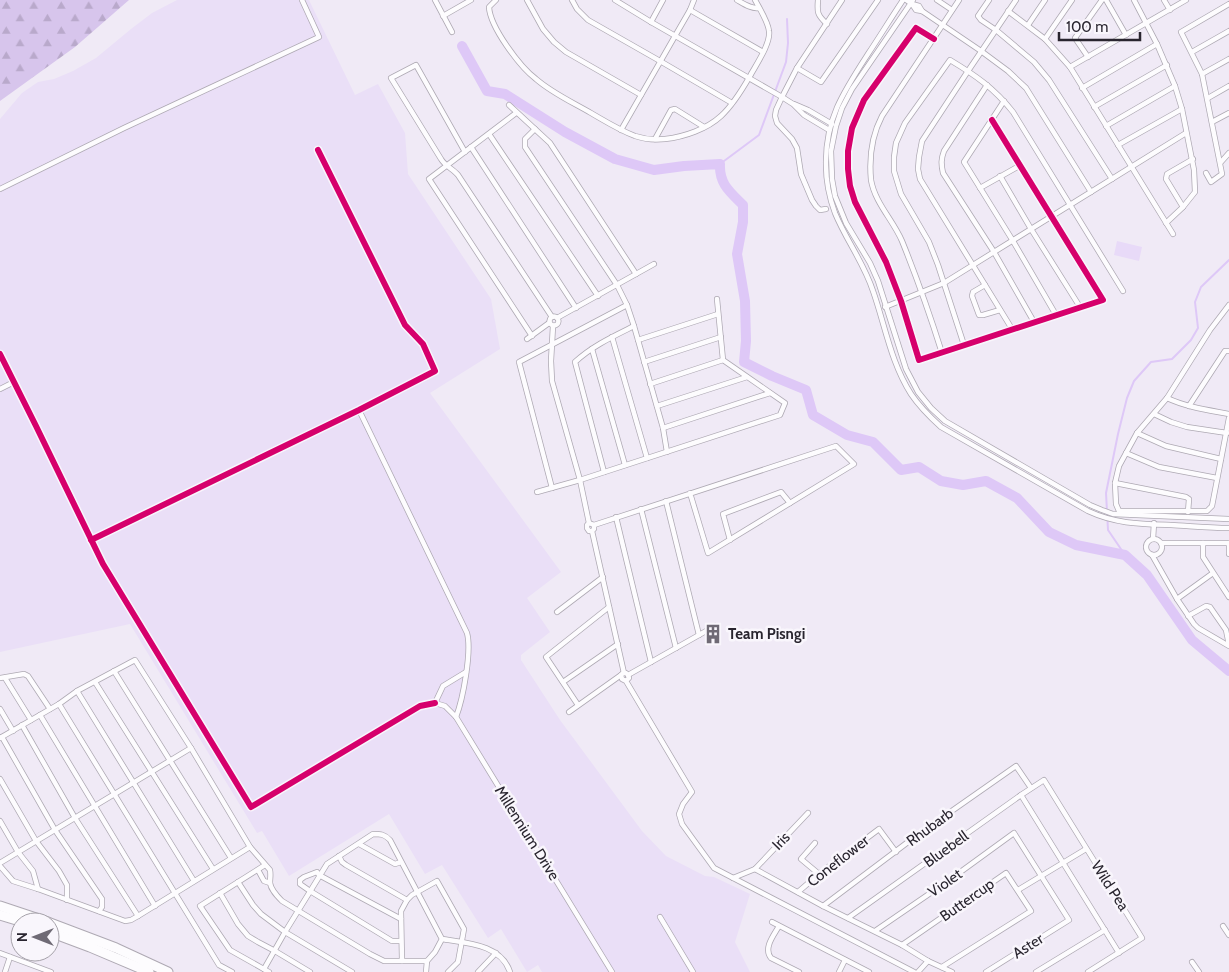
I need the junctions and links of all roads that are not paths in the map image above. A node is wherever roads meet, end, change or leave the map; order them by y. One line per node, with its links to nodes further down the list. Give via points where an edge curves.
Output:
1 (302, 0): 103 (street, via 319,37)
2 (435, 0): 34 (street)
3 (471, 0): 34 (street)
4 (496, 0): 83 (street, via 489,7 489,14 506,46 535,79)
5 (527, 0): 64 (street, via 543,29 566,52)
6 (572, 0): 53 (street, via 588,20)
7 (615, 0): 35 (street)
8 (663, 0): 35 (street)
9 (694, 0): 30 (street)
10 (737, 0): 29 (street, via 750,8)
11 (755, 0): 29 (street)
12 (818, 0): 37 (street, via 817,11)
13 (842, 0): 37 (street)
14 (878, 0): 55 (street, via 821,82)
15 (904, 0): 27 (street); 79 (street, via 847,86 836,107)
16 (937, 0): 31 (street)
17 (959, 0): 31 (street)
18 (989, 0): 40 (street, via 978,16)
19 (1016, 0): 33 (street)
20 (1045, 0): 39 (street)
21 (1072, 0): 46 (street)
22 (1102, 0): 51 (street, via 1075,38)
23 (1106, 0): 43 (street)
24 (1134, 0): 36 (street)
25 (1164, 0): 32 (street)
26 (1186, 0): 32 (street)
27 (912, 3): 38 (street, via 916,10); 79 (street, via 852,89)
28 (1229, 4): 50 (street, via 1181,32)
29 (759, 8): 49 (street, via 769,29)
30 (690, 10): 44 (street); 49 (street)
31 (952, 10): 38 (street)
32 (1170, 10): 36 (street)
33 (1008, 12): 39 (street); 40 (street)
34 (443, 16): 42 (street)
35 (651, 22): 44 (street)
36 (1146, 23): 43 (street); 47 (street)
37 (826, 24): 55 (street)
38 (943, 25): 45 (street); 48 (street)
39 (1028, 25): 46 (street)
40 (996, 30): 48 (street); 101 (street, via 1034,62 1049,80)
41 (1229, 31): 50 (street)
42 (452, 32)
43 (1126, 35): 51 (street)
44 (674, 36): 53 (street); 59 (street)
45 (934, 39): 121 (street, via 877,125 871,159 872,181 879,202 901,238); 124 (street, via 916,28 864,100 852,128 848,150 849,177 855,202 886,262)
46 (1045, 39): 56 (street)
47 (1157, 44): 54 (street); 63 (street)
48 (982, 51): 57 (street); 104 (street, via 1026,88)
49 (763, 52): 59 (street)
50 (1192, 52): 58 (street)
51 (1088, 57): 56 (street)
52 (1229, 59): 58 (street)
53 (660, 61): 64 (street); 68 (street)
54 (1167, 65): 61 (street); 71 (street)
55 (797, 68): 65 (street)
56 (1070, 68): 63 (street)
57 (968, 71): 60 (street); 115 (street, via 922,141 918,169 920,178); 117 (street, via 950,60 905,123 896,143 894,158 900,194 928,242)
58 (1202, 74): 66 (street)
59 (748, 78): 65 (street); 68 (street)
60 (987, 85): 67 (street); 113 (street, via 944,151 941,165)
61 (1175, 86): 72 (street); 81 (street)
62 (1229, 86): 66 (street)
63 (1082, 88): 71 (street)
64 (641, 95): 83 (street)
65 (782, 97): 69 (street); 107 (street, via 776,110 777,123 797,148 801,174 812,200 820,210)
66 (1208, 98): 78 (street)
67 (1004, 102): 77 (street); 105 (street)
68 (732, 103): 80 (street, via 720,117)
69 (793, 104): 74 (street); 76 (street)
70 (509, 105): 73 (street)
71 (1094, 107): 81 (street)
72 (1182, 109): 86 (street); 89 (street)
73 (516, 113): 82 (street); 87 (street)
74 (814, 113): 76 (street); 79 (street)
75 (1229, 113): 78 (street)
76 (810, 119): 84 (street)
77 (992, 120): 97 (street); 102 (street, via 964,162)
78 (1212, 122): 95 (street)
79 (833, 124): 84 (street); 85 (street)
80 (704, 126): 88 (street, via 681,136); 88 (street, via 672,110)
81 (1106, 126): 89 (street)
82 (536, 129): 116 (street, via 550,144); 118 (street, via 525,139 525,147)
83 (621, 130): 88 (street, via 636,137)
84 (828, 130): 85 (street); 130 (street, via 826,179 830,196 840,225 862,265)
85 (834, 132): 127 (street, via 831,151 835,196 846,223 870,262)
86 (1186, 133): 94 (street); 98 (street)
87 (490, 134): 90 (street); 122 (street)
88 (655, 139)
89 (1118, 146): 98 (street)
90 (471, 147): 92 (street); 129 (street)
91 (318, 150): 160 (street, via 405,325 424,344 435,370)
92 (465, 152): 96 (street); 96 (street, via 416,65 391,78 443,163)
93 (1229, 153): 95 (street)
94 (1193, 159): 106 (street, via 1194,192); 106 (street, via 1167,174 1166,179)
95 (1220, 162): 99 (street, via 1222,174 1211,182)
96 (448, 165): 134 (street); 139 (street, via 429,179)
97 (1019, 166): 100 (street); 108 (street)
98 (1132, 167): 101 (street); 109 (street)
99 (1206, 172)
100 (1000, 176): 102 (street); 110 (street)
101 (1112, 179): 104 (street)
102 (980, 188): 112 (street)
103 (0, 189)
104 (1091, 192): 105 (street)
105 (1070, 205): 108 (street); 120 (street)
106 (1183, 207): 109 (street)
107 (826, 209)
108 (1051, 217): 110 (street); 128 (street, via 1102,300)
109 (1166, 223): 111 (street)
110 (1031, 229): 112 (street); 128 (street)
111 (1173, 234)
112 (1013, 241): 113 (street); 133 (street)
113 (994, 252): 115 (street); 135 (street)
114 (654, 264): 116 (street)
115 (973, 265): 117 (street); 119 (street)
116 (636, 274): 118 (street)
117 (944, 283): 121 (street); 145 (street)
118 (617, 285): 122 (street); 125 (street)
119 (985, 286): 131 (street); 131 (street, via 973,292 972,296 979,315)
120 (1124, 291)
121 (923, 292): 124 (street); 148 (street)
122 (598, 296): 129 (street)
123 (716, 299): 132 (street)
124 (901, 301): 127 (street); 148 (street, via 919,360)
125 (627, 305): 137 (street); 144 (street)
126 (1229, 306): 157 (street)
127 (886, 307): 130 (street); 182 (street, via 912,382 945,421 1090,505 1113,514)
128 (1080, 307): 133 (street)
129 (576, 308): 134 (street)
130 (880, 309): 186 (street, via 905,384 925,412 941,427 1088,511 1112,520)
131 (1000, 310): 138 (street)
132 (718, 314): 140 (street); 143 (street)
133 (1056, 315): 135 (street)
134 (555, 318): 136 (street, via 550,320); 136 (street, via 557,324)
135 (1034, 322): 138 (street)
136 (551, 325): 139 (street); 144 (street)
137 (634, 326): 141 (street); 143 (street)
138 (1012, 329): 145 (street)
139 (532, 336): 142 (street)
140 (721, 337): 150 (street); 151 (street)
141 (612, 338): 146 (street); 168 (street)
142 (526, 339)
143 (638, 340): 151 (street)
144 (552, 345): 173 (street, via 552,380); 175 (street, via 519,362)
145 (964, 345): 148 (street)
146 (592, 349): 170 (street); 171 (street, via 575,362)
147 (1229, 351): 159 (street, via 1224,352)
148 (942, 353)
149 (0, 354): 153 (street)
150 (724, 360): 152 (street); 154 (street)
151 (644, 362): 154 (street)
152 (747, 377): 156 (street); 158 (street)
153 (14, 382): 155 (street); 189 (street)
154 (650, 384): 158 (street)
155 (0, 389)
156 (770, 392): 163 (street); 166 (street, via 785,403 780,415)
157 (1167, 398): 159 (street); 161 (street)
158 (657, 406): 163 (street)
159 (1189, 406): 162 (street)
160 (359, 410): 189 (street); 210 (street, via 467,632)
161 (1154, 414): 164 (street); 165 (street, via 1187,427)
162 (1229, 416): 165 (street)
163 (663, 428): 166 (street)
164 (1137, 433): 167 (street); 169 (street, via 1166,446)
165 (1228, 434): 169 (street)
166 (667, 452): 168 (street)
167 (1126, 452): 172 (street, via 1159,467); 174 (street)
168 (647, 458): 170 (street)
169 (1221, 459): 172 (street)
170 (625, 465): 171 (street)
171 (604, 472): 173 (street)
172 (1217, 478): 181 (street, via 1212,506 1207,511)
173 (580, 480): 175 (street); 185 (street)
174 (1115, 483): 181 (street, via 1186,497 1189,499); 181 (street, via 1116,504 1120,511)
175 (552, 488): 176 (street)
176 (537, 492)
177 (690, 493): 178 (street); 179 (street, via 836,446 854,464); 190 (street, via 708,553)
178 (666, 501): 180 (street); 204 (street)
179 (790, 503): 190 (street); 190 (street, via 781,492 723,514)
180 (641, 510): 183 (street); 207 (street)
181 (1188, 512)
182 (1153, 516): 184 (street); 186 (street)
183 (616, 517): 185 (street); 208 (street)
184 (1229, 519)
185 (592, 524): 197 (street)
186 (1154, 524): 187 (street); 188 (street)
187 (1228, 527)
188 (1153, 539): 191 (street); 194 (street, via 1146,545)
189 (91, 540): 216 (street, via 251,807 420,706)
190 (730, 540)
191 (1161, 543): 192 (street); 194 (street, via 1160,552)
192 (1203, 543): 193 (street); 196 (street, via 1203,557)
193 (1229, 543): 195 (street)
194 (1152, 554): 199 (street)
195 (1229, 554)
196 (1213, 573): 198 (street); 199 (street)
197 (603, 577): 200 (street); 201 (street)
198 (1229, 596)
199 (1177, 599): 202 (street)
200 (609, 607): 205 (street); 214 (street, via 546,657)
201 (557, 612)
202 (1188, 616): 206 (street, via 1198,628); 206 (street, via 1210,607 1226,630)
203 (715, 626): 204 (street)
204 (699, 635): 207 (street)
205 (618, 644): 211 (street); 214 (street)
206 (1229, 646)
207 (676, 648): 208 (street)
208 (651, 662): 211 (street)
209 (114, 671): 213 (street); 228 (street, via 135,660); 229 (street)
210 (466, 672): 216 (street, via 443,686); 223 (street)
211 (625, 674): 218 (street); 261 (street, via 626,681 692,792 679,814 682,824 714,868)
212 (2, 678): 220 (street, via 28,676); 224 (street)
213 (95, 682): 215 (street); 230 (street)
214 (563, 682): 218 (street)
215 (77, 691): 217 (street); 233 (street)
216 (435, 703): 223 (street, Millennium Drive, via 445,706)
217 (59, 704): 220 (street); 235 (street)
218 (578, 705): 221 (street)
219 (0, 709): 226 (street)
220 (50, 709): 222 (street)
221 (568, 712)
222 (40, 715): 224 (street); 237 (street)
223 (456, 717): 321 (street, Millennium Drive)
224 (31, 720): 225 (street)
225 (22, 725): 226 (street); 239 (street)
226 (13, 731): 227 (street)
227 (1, 738): 241 (street)
228 (191, 748): 229 (street); 245 (street)
229 (170, 761): 230 (street); 250 (street)
230 (151, 772): 233 (street); 255 (street)
231 (0, 779): 242 (street)
232 (1044, 780): 234 (street, Bluebell); 246 (street, Wild Pea)
233 (134, 783): 235 (street); 262 (street)
234 (1031, 788): 236 (street, Bluebell); 248 (street, Rhubarb, via 1016,766)
235 (114, 794): 237 (street); 270 (street)
236 (1021, 794): 252 (street); 282 (street, Bluebell)
237 (95, 806): 239 (street); 275 (street)
238 (808, 813): 256 (street, Iris)
239 (75, 818): 241 (street); 280 (street)
240 (0, 821): 247 (street)
241 (55, 830): 242 (street); 277 (street, via 102,899)
242 (36, 842): 247 (street); 272 (street, via 59,871 66,885)
243 (815, 843): 258 (street, via 801,859)
244 (359, 844): 249 (street); 251 (street, via 395,864); 251 (street, via 373,834 385,835)
245 (250, 847): 250 (street); 254 (street)
246 (1086, 849): 252 (street); 300 (street, Wild Pea, via 1142,938)
247 (18, 852): 253 (street); 265 (street, via 33,871)
248 (896, 852): 258 (street, Coneflower, via 879,829); 276 (street, Rhubarb)
249 (339, 856): 259 (street); 273 (street, via 346,865)
250 (231, 858): 255 (street)
251 (401, 862): 267 (street)
252 (1063, 863): 260 (street); 288 (street)
253 (0, 865): 265 (street, via 13,881)
254 (264, 865): 257 (street); 264 (street, via 270,870)
255 (213, 869): 262 (street)
256 (755, 869): 261 (street); 269 (street)
257 (258, 870): 263 (street); 264 (street, via 264,881)
258 (819, 874): 269 (street, Coneflower)
259 (319, 875): 268 (street); 268 (street, via 317,872 300,880 300,884); 283 (street)
260 (1041, 876): 266 (street); 289 (street, Violet, via 1014,833); 328 (street, Aster, via 1069,920)
261 (733, 878): 326 (street)
262 (194, 881): 270 (street)
263 (238, 882): 271 (street); 290 (street, via 261,914)
264 (270, 883): 278 (street, via 282,901)
265 (38, 889): 272 (street)
266 (1018, 890): 296 (street, Buttercup, via 1006,873); 308 (street, Buttercup, via 1031,911)
267 (417, 891): 273 (street); 293 (street); 295 (street, via 437,881 464,929)
268 (310, 892): 278 (street); 294 (street, via 392,941)
269 (798, 892): 276 (street)
270 (175, 893): 275 (street); 314 (street, via 219,965)
271 (220, 893): 297 (street, via 248,936); 310 (street, via 200,906 230,950)
272 (67, 900): 277 (street)
273 (407, 900): 283 (street, via 401,911)
274 (0, 906): 279 (highway)
275 (155, 906): 280 (street)
276 (824, 906): 282 (street)
277 (99, 911): 280 (street, via 125,921)
278 (298, 911): 290 (street); 303 (street, via 384,961)
279 (18, 912)
280 (138, 916)
281 (660, 917): 322 (street)
282 (848, 918): 289 (street)
283 (401, 920): 294 (street)
284 (772, 922): 286 (street)
285 (60, 926): 313 (highway)
286 (779, 926): 302 (street); 323 (street, via 767,948 768,955)
287 (1223, 926): 291 (street)
288 (1105, 930): 300 (street); 329 (street)
289 (875, 931): 296 (street)
290 (285, 932): 297 (street); 316 (street)
291 (1229, 935)
292 (60, 936): 312 (highway)
293 (442, 939): 295 (street); 306 (street)
294 (402, 941): 303 (street)
295 (462, 942): 299 (street, via 486,947); 318 (street, via 458,962)
296 (902, 945): 304 (street)
297 (275, 951): 310 (street); 315 (street)
298 (0, 953): 301 (street)
299 (496, 953): 319 (street); 320 (street)
300 (1119, 953): 330 (street, Wild Pea)
301 (10, 957): 311 (street)
302 (846, 960): 324 (street); 325 (street)
303 (402, 961): 306 (street)
304 (928, 961): 308 (street); 326 (street)
305 (24, 962): 309 (street)
306 (427, 962): 317 (street)
307 (1192, 962): 331 (street)
308 (942, 967): 327 (street)
309 (49, 971)
310 (267, 971)
311 (5, 972)
312 (149, 972)
313 (168, 972)
314 (232, 972)
315 (310, 972)
316 (352, 972)
317 (426, 972)
318 (448, 972)
319 (478, 972)
320 (510, 972)
321 (612, 972)
322 (693, 972)
323 (799, 972)
324 (839, 972)
325 (869, 972)
326 (916, 972)
327 (952, 972)
328 (986, 972)
329 (1036, 972)
330 (1088, 972)
331 (1199, 972)

